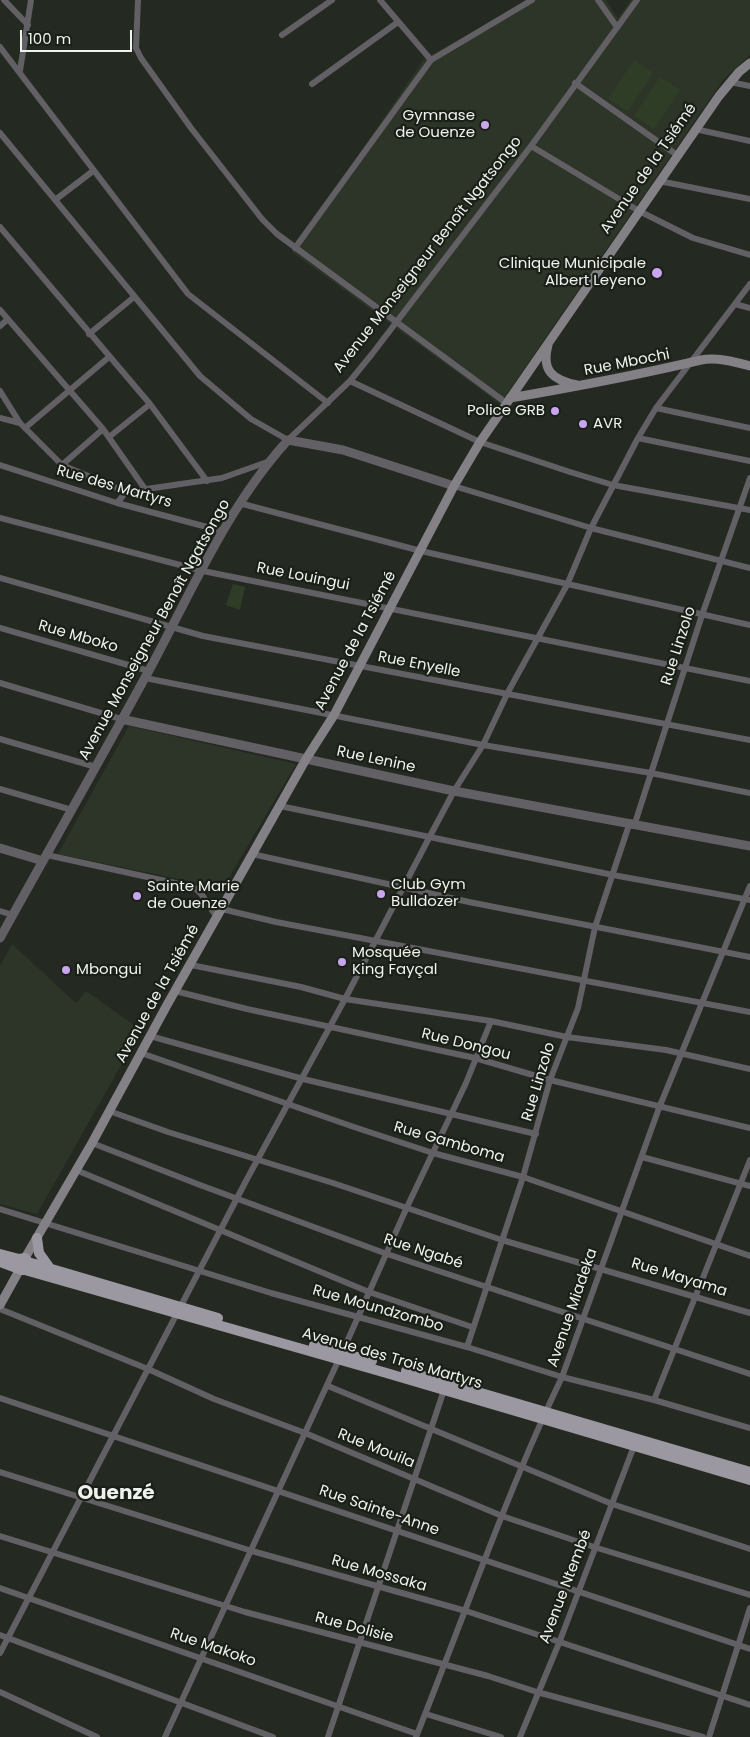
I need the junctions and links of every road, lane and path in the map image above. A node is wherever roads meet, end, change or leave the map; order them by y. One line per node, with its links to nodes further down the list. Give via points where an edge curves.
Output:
1 (4, 0): 10 (street)
2 (31, 0): 10 (street)
3 (138, 0): 32 (street, via 136,48 141,58 262,219)
4 (332, 0): 12 (street)
5 (380, 0): 9 (street)
6 (532, 0): 14 (street)
7 (598, 0): 11 (street)
8 (637, 0): 11 (street, Avenue Monseigneur Benoît Ngatsongo)
9 (398, 22): 14 (street); 19 (street)
10 (28, 25): 16 (street)
11 (617, 26): 18 (street, Avenue Monseigneur Benoît Ngatsongo)
12 (282, 35)
13 (0, 46): 16 (street)
14 (431, 60): 32 (street)
15 (750, 63): 17 (main road, Avenue de la Tsiémé)
16 (20, 71): 26 (street)
17 (730, 82): 20 (street); 21 (main road, Avenue de la Tsiémé)
18 (575, 83): 24 (street, Avenue Monseigneur Benoît Ngatsongo); 25 (street)
19 (312, 84)
20 (750, 86)
21 (696, 129): 23 (street); 25 (main road, Avenue de la Tsiémé)
22 (0, 133): 29 (street)
23 (750, 142)
24 (531, 146): 30 (street); 40 (street, Avenue Monseigneur Benoît Ngatsongo)
25 (677, 155): 27 (main road, Avenue de la Tsiémé)
26 (92, 171): 29 (street); 52 (street, via 188,294)
27 (659, 181): 28 (street); 30 (main road, Avenue de la Tsiémé)
28 (750, 199)
29 (55, 200): 35 (street)
30 (639, 211): 33 (street, via 693,238); 43 (main road, Avenue de la Tsiémé)
31 (0, 227): 42 (street)
32 (295, 248): 40 (street)
33 (750, 255)
34 (750, 284): 36 (street)
35 (134, 297): 42 (street); 62 (street, via 207,382 251,419)
36 (735, 304): 37 (street); 45 (street)
37 (750, 308)
38 (0, 310): 39 (street)
39 (8, 319): 41 (street); 49 (street)
40 (398, 322): 47 (street, Avenue Monseigneur Benoît Ngatsongo); 51 (street)
41 (0, 326)
42 (89, 334): 44 (street)
43 (550, 338): 48 (main road, via 546,357 549,371 559,380); 51 (main road, Avenue de la Tsiémé)
44 (109, 356): 49 (street); 53 (street)
45 (691, 364): 46 (main road, Rue Mbochi, via 713,360); 48 (main road, Rue Mbochi); 54 (street)
46 (750, 366)
47 (350, 381): 52 (street, Avenue Monseigneur Benoît Ngatsongo); 63 (street)
48 (582, 386): 51 (main road, Rue Mbochi)
49 (69, 390): 57 (street); 59 (street)
50 (0, 391): 56 (street)
51 (508, 400): 63 (main road, Avenue de la Tsiémé)
52 (328, 403): 62 (street, Avenue Monseigneur Benoît Ngatsongo)
53 (150, 404): 60 (street); 69 (street)
54 (656, 408): 58 (street); 61 (street)
55 (0, 418): 56 (street)
56 (20, 423): 57 (street)
57 (25, 428): 67 (street)
58 (750, 428)
59 (103, 429): 60 (street); 67 (street)
60 (109, 437): 72 (street)
61 (638, 438): 65 (street); 70 (street)
62 (288, 440): 64 (street, Avenue Monseigneur Benoît Ngatsongo); 71 (street, via 343,450)
63 (480, 442): 70 (street); 71 (main road, Avenue de la Tsiémé)
64 (270, 461): 69 (street); 75 (street, Avenue Monseigneur Benoît Ngatsongo)
65 (750, 461)
66 (0, 465): 74 (street, Rue des Martyrs)
67 (62, 465): 73 (street)
68 (750, 478): 76 (street, Rue Linzolo)
69 (207, 481): 72 (street)
70 (613, 485): 76 (street); 79 (street)
71 (454, 486): 79 (street); 81 (main road, Avenue de la Tsiémé)
72 (145, 489): 73 (street)
73 (126, 492): 74 (street)
74 (118, 502): 80 (street, Rue des Martyrs)
75 (239, 503): 80 (street, Avenue Monseigneur Benoît Ngatsongo); 81 (street)
76 (740, 508): 77 (street); 82 (street, Rue Linzolo)
77 (750, 510)
78 (0, 518): 84 (street, Rue Louingui)
79 (591, 528): 82 (street); 86 (street)
80 (222, 530): 84 (street, Avenue Monseigneur Benoît Ngatsongo)
81 (421, 551): 86 (street); 87 (main road, Avenue de la Tsiémé)
82 (721, 561): 83 (street); 88 (street, Rue Linzolo)
83 (750, 568)
84 (202, 571): 87 (street, Rue Louingui); 90 (street, Avenue Monseigneur Benoît Ngatsongo)
85 (0, 578): 90 (street, Rue Enyelle)
86 (567, 585): 88 (street); 92 (street)
87 (390, 608): 92 (street, Rue Louingui); 93 (main road, Avenue de la Tsiémé)
88 (702, 615): 89 (street); 94 (street, Rue Linzolo)
89 (750, 625)
90 (173, 626): 93 (street, Rue Enyelle, via 203,636); 95 (street, Avenue Monseigneur Benoît Ngatsongo)
91 (0, 628): 95 (street, Rue Mboko)
92 (537, 638): 94 (street, Rue Louingui); 98 (street)
93 (358, 666): 98 (street, Rue Enyelle); 99 (main road, Avenue de la Tsiémé)
94 (685, 668): 96 (street, Rue Louingui); 101 (street, Rue Linzolo)
95 (147, 674): 99 (street, Rue Mboko); 100 (street, Avenue Monseigneur Benoît Ngatsongo)
96 (750, 681)
97 (0, 683): 100 (street, Rue Lenine)
98 (508, 692): 101 (street, Rue Enyelle); 104 (street)
99 (334, 715): 104 (street, Rue Mboko); 105 (main road, Avenue de la Tsiémé)
100 (121, 719): 105 (street, Rue Lenine); 106 (street, Avenue Monseigneur Benoît Ngatsongo)
101 (666, 724): 103 (street, Rue Enyelle); 107 (street, Rue Linzolo)
102 (0, 739): 106 (street)
103 (750, 740)
104 (483, 745): 107 (street, Rue Mboko); 109 (street)
105 (306, 759): 109 (street, Rue Lenine); 111 (main road, Avenue de la Tsiémé)
106 (96, 767): 112 (street, Avenue Monseigneur Benoît Ngatsongo)
107 (652, 773): 110 (street, Rue Mboko); 113 (street, Rue Linzolo)
108 (0, 789): 112 (street)
109 (454, 791): 113 (street, Rue Lenine); 114 (street)
110 (750, 793)
111 (280, 806): 114 (street); 117 (main road, Avenue de la Tsiémé)
112 (72, 810): 118 (street, Avenue Monseigneur Benoît Ngatsongo)
113 (632, 823): 115 (street, Rue Lenine); 119 (street, Rue Linzolo)
114 (429, 838): 119 (street); 121 (street)
115 (750, 846)
116 (0, 848): 118 (street)
117 (252, 854): 121 (street); 124 (main road, Avenue de la Tsiémé)
118 (45, 858): 124 (street, via 193,887 202,894 208,908); 125 (street, Avenue Monseigneur Benoît Ngatsongo)
119 (613, 875): 122 (street); 126 (street, Rue Linzolo)
120 (750, 886): 122 (street, Avenue Miadeka)
121 (402, 888): 126 (street); 128 (street)
122 (747, 900): 129 (street, Avenue Miadeka)
123 (0, 911): 125 (street)
124 (220, 913): 128 (street); 131 (main road, Avenue de la Tsiémé)
125 (13, 915): 127 (street, Avenue Monseigneur Benoît Ngatsongo)
126 (595, 926): 129 (street); 132 (street, Rue Linzolo)
127 (0, 938)
128 (376, 941): 132 (street); 134 (street)
129 (723, 951): 130 (street); 135 (street, Avenue Miadeka)
130 (750, 956)
131 (191, 965): 133 (main road, Avenue de la Tsiémé); 134 (street)
132 (585, 981): 135 (street); 140 (street, Rue Linzolo)
133 (175, 991): 138 (street, Rue Dongou); 139 (main road, Avenue de la Tsiémé)
134 (345, 999): 137 (street); 138 (street)
135 (704, 1003): 136 (street); 142 (street, Avenue Miadeka)
136 (750, 1012)
137 (491, 1022): 140 (street); 143 (street)
138 (328, 1027): 143 (street, Rue Dongou); 145 (street)
139 (150, 1036): 141 (main road, Avenue de la Tsiémé); 145 (street)
140 (567, 1036): 142 (street); 146 (street, Rue Linzolo)
141 (141, 1053): 147 (street, Rue Gamboma); 149 (main road, Avenue de la Tsiémé)
142 (681, 1054): 144 (street); 148 (street, Avenue Miadeka)
143 (475, 1058): 146 (street, Rue Dongou); 150 (street)
144 (750, 1069)
145 (303, 1079): 147 (street); 150 (street)
146 (550, 1080): 148 (street, Rue Dongou); 152 (street, Rue Linzolo)
147 (288, 1105): 154 (street, Rue Gamboma); 157 (street)
148 (658, 1108): 151 (street, Rue Dongou, via 670,1108); 155 (street, Avenue Miadeka)
149 (109, 1111): 153 (main road, Avenue de la Tsiémé); 157 (street, Rue Mayama)
150 (451, 1114): 152 (street); 154 (street)
151 (750, 1128)
152 (536, 1134): 159 (street, Rue Linzolo)
153 (92, 1143): 158 (main road, Avenue de la Tsiémé); 162 (street, Rue Ngabé)
154 (433, 1153): 159 (street, Rue Gamboma); 163 (street)
155 (642, 1157): 160 (street); 165 (street, Avenue Miadeka)
156 (750, 1160): 160 (street)
157 (258, 1161): 162 (street); 163 (street, Rue Mayama)
158 (76, 1170): 166 (main road, Avenue de la Tsiémé); 167 (street)
159 (523, 1177): 165 (street, Rue Gamboma); 169 (street, Rue Linzolo)
160 (740, 1184): 161 (street); 170 (street)
161 (750, 1186)
162 (238, 1198): 167 (street); 172 (street, Rue Ngabé)
163 (407, 1207): 169 (street, Rue Mayama); 172 (street)
164 (0, 1209): 166 (street, Rue Moundzombo)
165 (620, 1211): 170 (street, Rue Gamboma); 177 (street, Avenue Miadeka)
166 (45, 1222): 168 (main road, Avenue de la Tsiémé); 178 (street, Rue Moundzombo)
167 (221, 1231): 178 (street); 180 (street)
168 (37, 1238): 175 (main road, Avenue de la Tsiémé); 176 (main road, via 39,1253)
169 (502, 1240): 177 (street, Rue Mayama); 179 (street, Rue Linzolo)
170 (716, 1245): 173 (street, Rue Gamboma); 181 (street)
171 (0, 1254): 175 (main road, Avenue des Trois Martyrs)
172 (387, 1254): 179 (street, Rue Ngabé); 180 (street)
173 (750, 1256)
174 (0, 1262): 175 (main road, Avenue des Trois Martyrs)
175 (22, 1264): 176 (main road, Avenue des Trois Martyrs); 182 (main road, Avenue de la Tsiémé); 183 (main road, Avenue des Trois Martyrs)
176 (48, 1267): 183 (main road, Avenue des Trois Martyrs)
177 (601, 1267): 181 (street, Rue Mayama); 186 (street, Avenue Miadeka)
178 (200, 1271): 183 (street); 185 (street, Rue Moundzombo)
179 (486, 1286): 186 (street, Rue Ngabé); 187 (street, Rue Linzolo)
180 (369, 1292): 185 (street); 187 (street)
181 (695, 1295): 184 (street, Rue Mayama); 189 (street)
182 (0, 1307): 191 (street, Rue Mouila)
183 (179, 1309): 190 (main road, Avenue des Trois Martyrs); 191 (street)
184 (750, 1312)
185 (358, 1316): 188 (street, Rue Moundzombo); 190 (street)
186 (582, 1318): 189 (street, Rue Ngabé); 193 (street, Avenue Miadeka)
187 (472, 1328): 188 (street, Rue Linzolo)
188 (467, 1347): 193 (street, Rue Moundzombo)
189 (674, 1349): 192 (street, Rue Ngabé); 197 (street)
190 (341, 1356): 194 (street); 195 (main road, Avenue des Trois Martyrs); 198 (main road, Avenue des Trois Martyrs)
191 (148, 1369): 201 (street, Rue Mouila, via 214,1399); 202 (street)
192 (750, 1374)
193 (562, 1377): 197 (street, Rue Moundzombo); 198 (street, Avenue Miadeka)
194 (328, 1386): 199 (street); 201 (street)
195 (444, 1390): 198 (main road, Avenue des Trois Martyrs); 199 (street)
196 (0, 1398): 202 (street, Rue Sainte-Anne)
197 (654, 1400): 200 (street, Rue Moundzombo)
198 (544, 1415): 203 (main road, Avenue des Trois Martyrs); 204 (street, Avenue Miadeka); 206 (main road, Avenue des Trois Martyrs)
199 (432, 1428): 204 (street); 207 (street)
200 (750, 1428)
201 (305, 1433): 207 (street, Rue Mouila); 209 (street)
202 (113, 1435): 209 (street, Rue Sainte-Anne); 210 (street)
203 (634, 1446): 208 (main road, Avenue des Trois Martyrs); 211 (street, Avenue Ntembé)
204 (524, 1466): 211 (street); 212 (street, Avenue Miadeka)
205 (0, 1472): 210 (street, Rue Mossaka)
206 (750, 1472)
207 (415, 1478): 212 (street, Rue Mouila); 213 (street)
208 (750, 1480)
209 (279, 1491): 213 (street, Rue Sainte-Anne); 217 (street)
210 (82, 1498): 217 (street, Rue Mossaka); 218 (street)
211 (612, 1504): 215 (street, Avenue Ntembé); 216 (street)
212 (502, 1516): 215 (street, Rue Mouila); 219 (street, Avenue Miadeka)
213 (397, 1530): 219 (street, Rue Sainte-Anne); 220 (street)
214 (0, 1536): 218 (street, Rue Dolisie)
215 (594, 1547): 222 (street, Avenue Ntembé); 223 (street, Rue Mouila)
216 (750, 1549)
217 (252, 1551): 220 (street, Rue Mossaka); 225 (street)
218 (51, 1552): 224 (street); 225 (street, Rue Dolisie)
219 (484, 1559): 222 (street, Rue Sainte-Anne); 227 (street, Avenue Miadeka)
220 (379, 1587): 227 (street, Rue Mossaka); 230 (street)
221 (0, 1588): 224 (street, Rue Makoko)
222 (578, 1592): 231 (street, Avenue Ntembé); 232 (street, Rue Sainte-Anne)
223 (750, 1594)
224 (27, 1598): 229 (street); 235 (street, Rue Makoko)
225 (226, 1606): 230 (street, Rue Dolisie); 235 (street)
226 (750, 1608): 232 (street)
227 (466, 1612): 231 (street, Rue Mossaka); 236 (street, Avenue Miadeka)
228 (0, 1635): 229 (street)
229 (8, 1638): 234 (street); 240 (street)
230 (358, 1643): 236 (street, Rue Dolisie); 242 (street)
231 (559, 1643): 238 (street, Avenue Ntembé); 239 (street, Rue Mossaka)
232 (737, 1644): 233 (street, Rue Sainte-Anne); 239 (street)
233 (750, 1649)
234 (0, 1653)
235 (201, 1657): 240 (street); 242 (street, Rue Makoko)
236 (446, 1665): 238 (street, Rue Dolisie); 243 (street, Avenue Miadeka)
237 (0, 1692): 245 (street)
238 (537, 1692): 250 (street, Avenue Ntembé); 251 (street, Rue Dolisie)
239 (723, 1695): 241 (street, Rue Mossaka); 252 (street)
240 (182, 1702): 246 (street); 247 (street)
241 (750, 1705)
242 (338, 1706): 244 (street, Rue Makoko); 248 (street)
243 (426, 1714): 244 (street, Avenue Miadeka); 249 (street)
244 (416, 1736)
245 (97, 1737)
246 (165, 1737)
247 (273, 1737)
248 (328, 1737)
249 (501, 1737)
250 (520, 1737)
251 (702, 1737)
252 (709, 1737)

